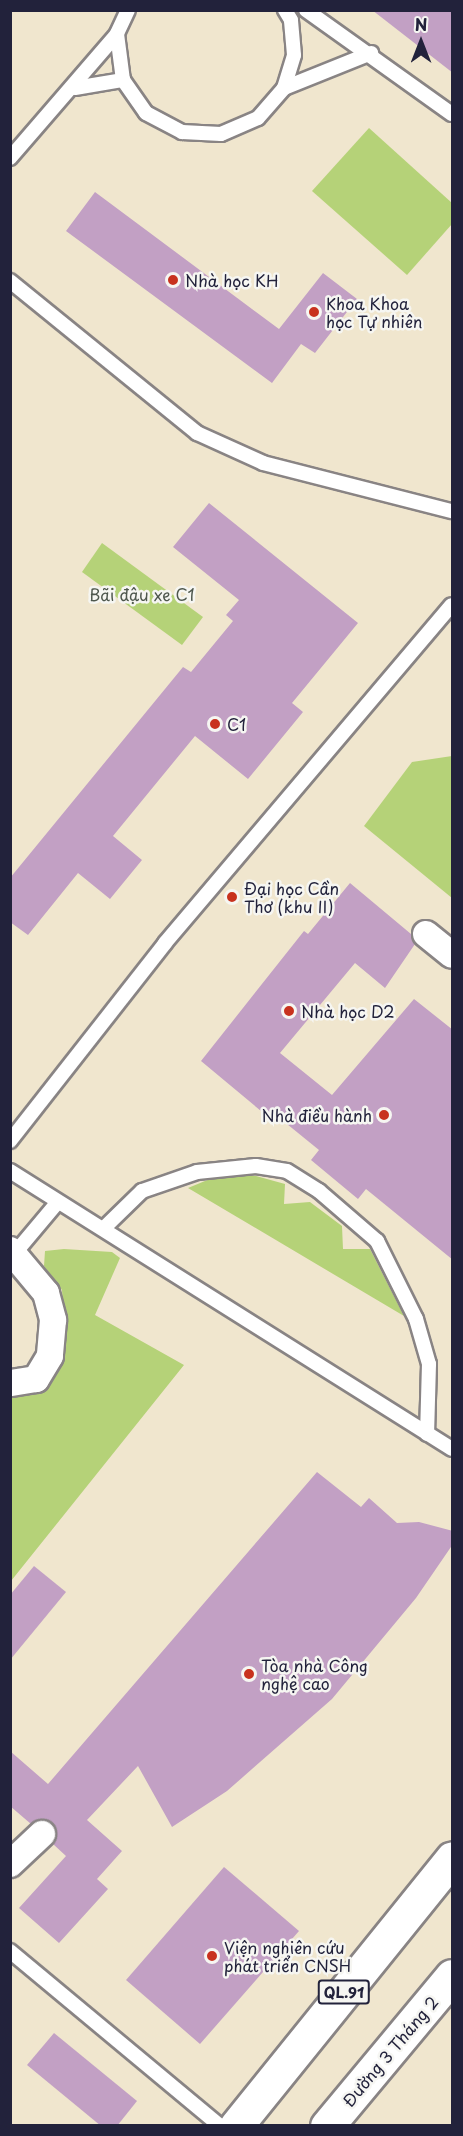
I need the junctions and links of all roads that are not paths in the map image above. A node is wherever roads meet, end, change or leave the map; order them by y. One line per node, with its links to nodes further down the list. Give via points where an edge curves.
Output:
1 (128, 10): 4 (lane)
2 (285, 10): 8 (lane, via 291,20 294,55)
3 (306, 10): 5 (lane)
4 (117, 34): 6 (lane); 7 (lane)
5 (371, 53): 8 (lane); 9 (lane)
6 (123, 80): 7 (lane); 8 (lane, via 146,113 182,132 221,134 258,118)
7 (75, 88): 10 (lane)
8 (284, 88)
9 (453, 114)
10 (10, 158)
11 (10, 281): 12 (lane, via 197,433 263,463)
12 (453, 511)
13 (453, 605): 16 (lane, via 165,943)
14 (426, 934): 15 (street)
15 (453, 955)
16 (10, 1141)
17 (10, 1171): 18 (lane)
18 (57, 1203): 19 (lane); 20 (lane)
19 (104, 1228): 22 (lane); 22 (lane, via 142,1191 197,1172 228,1167 287,1171 319,1191 377,1241 416,1319 429,1364)
20 (13, 1251): 21 (street, via 46,1293 53,1320 50,1356 36,1379)
21 (10, 1383)
22 (427, 1434): 23 (lane)
23 (453, 1449)
24 (42, 1834): 26 (street)
25 (453, 1858): 30 (highway, QL.91)
26 (10, 1864)
27 (10, 1951): 29 (lane)
28 (453, 1977): 31 (highway, Đường 3 Tháng 2)
29 (220, 2126)
30 (236, 2126)
31 (327, 2126)

